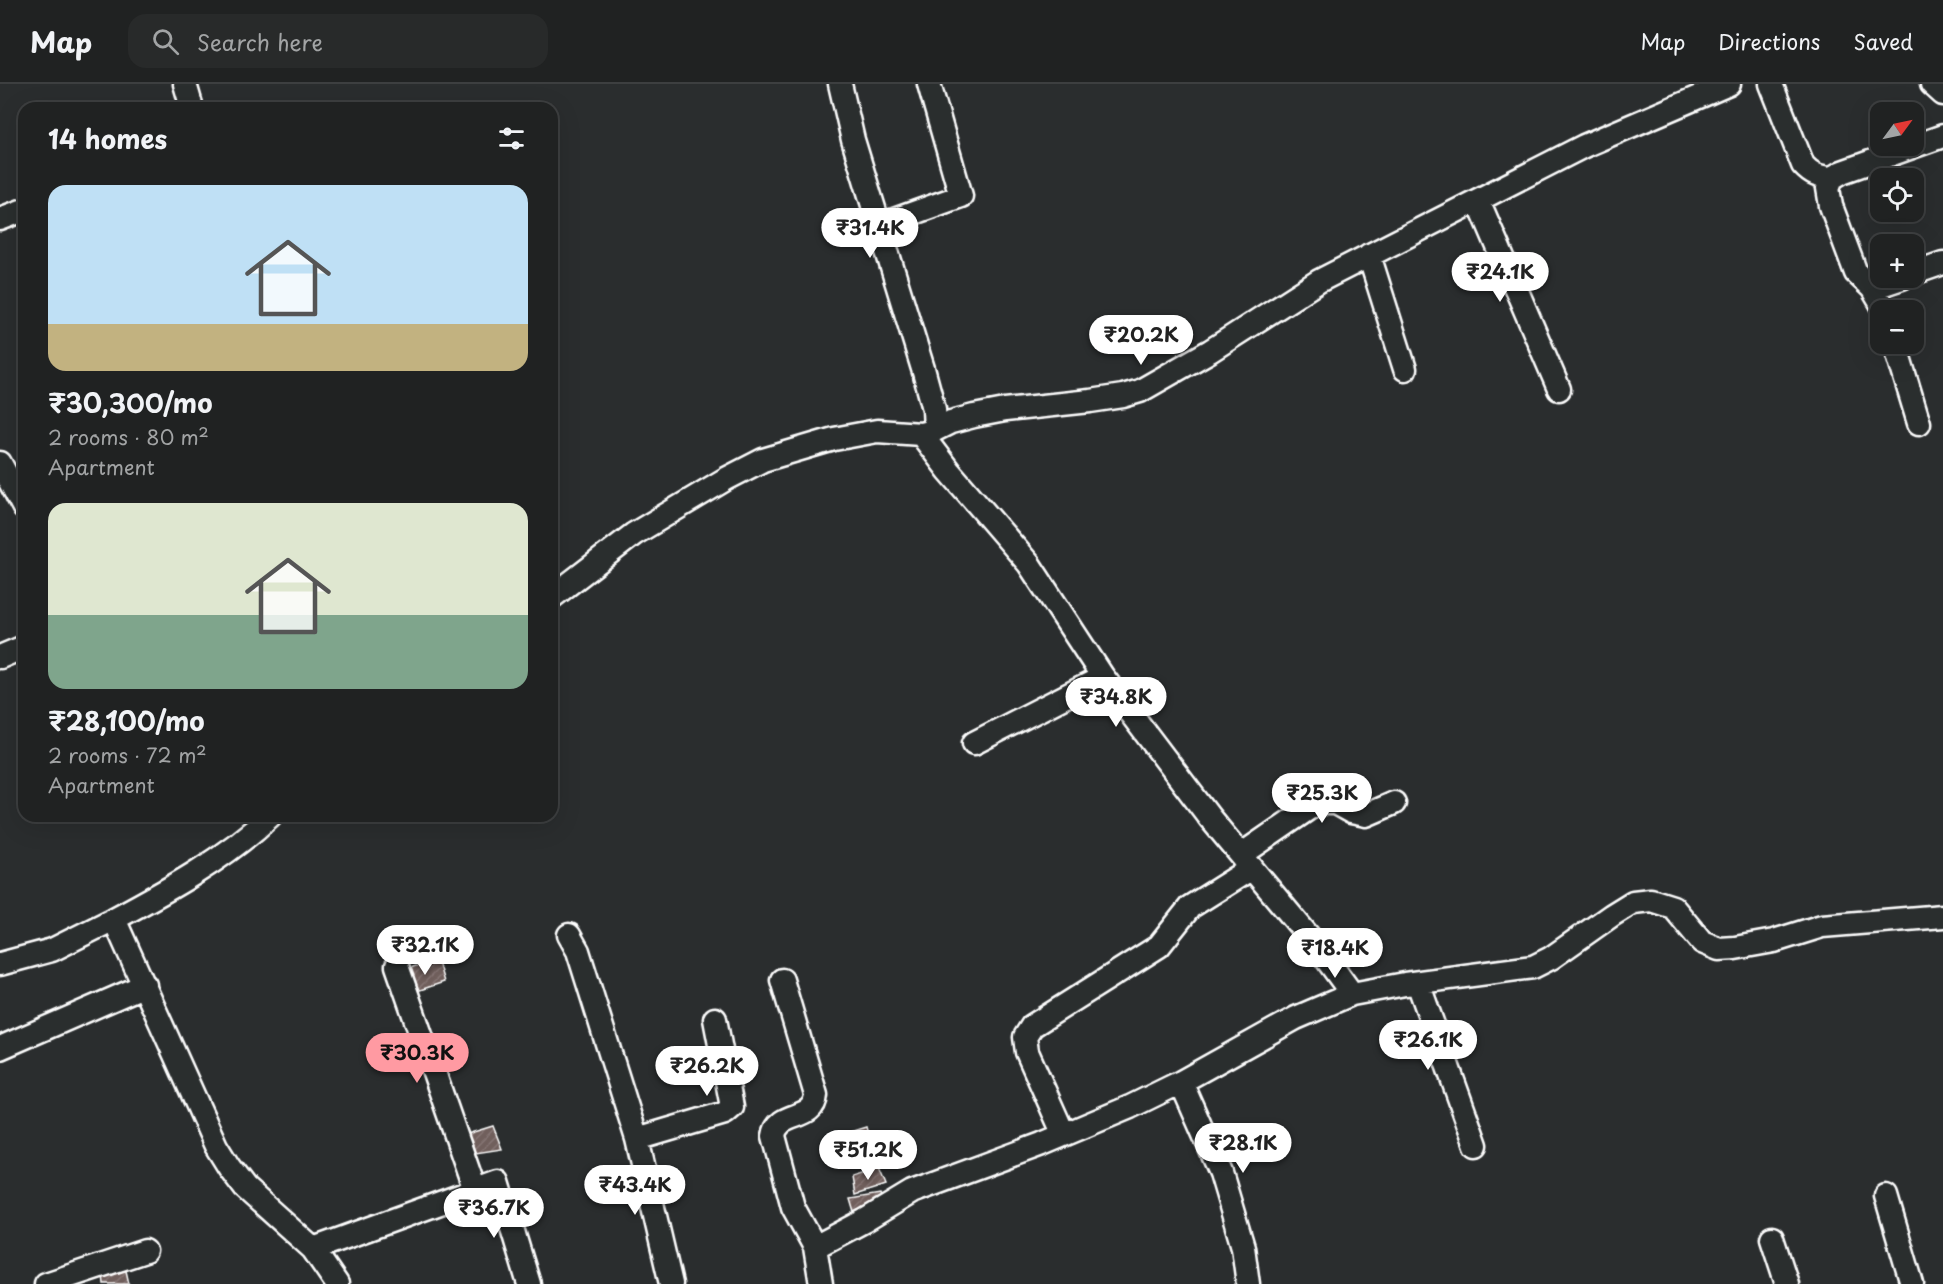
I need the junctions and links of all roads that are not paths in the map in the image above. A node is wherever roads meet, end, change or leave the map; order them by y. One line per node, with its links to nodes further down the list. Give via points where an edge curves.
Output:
1 (184, 84): 8 (street)
2 (840, 84): 14 (street)
3 (929, 84): 14 (street, via 962,196)
4 (1729, 84): 11 (street, via 1584,146)
5 (1771, 84): 10 (street, via 1803,165 1810,173)
6 (1932, 84): 7 (street)
7 (1943, 94)
8 (190, 102)
9 (1943, 136): 10 (street)
10 (1832, 178): 18 (street, via 1828,188 1835,215 1856,273)
11 (1478, 200): 15 (street); 23 (street)
12 (18, 212): 13 (street)
13 (0, 219)
14 (880, 225): 25 (street, via 934,409)
15 (1369, 255): 22 (street); 25 (street, via 1304,290 1140,391 1005,410 951,422)
16 (1943, 263): 17 (street)
17 (1924, 270)
18 (1870, 286)
19 (1872, 288): 20 (street)
20 (1879, 300)
21 (1898, 354): 24 (street)
22 (1405, 369)
23 (1559, 389)
24 (1918, 423)
25 (928, 432): 28 (street, via 877,431 763,460 634,534); 31 (street, via 948,471 1029,564)
26 (0, 463): 27 (street)
27 (18, 497)
28 (558, 592)
29 (18, 650): 30 (street)
30 (0, 657)
31 (1103, 677): 32 (street); 35 (street)
32 (974, 743)
33 (1394, 803): 35 (street, via 1366,814 1351,812 1335,802 1311,807)
34 (264, 822): 37 (street, via 166,891)
35 (1246, 861): 44 (street); 48 (street, via 1190,908 1159,946 1032,1026 1025,1037 1027,1052)
36 (1943, 916): 42 (street, via 1822,926 1774,941 1719,949 1702,942 1673,907 1651,900 1633,902 1533,968)
37 (114, 919): 39 (street, via 52,950); 43 (street)
38 (569, 935): 49 (street, via 578,951)
39 (0, 964)
40 (397, 966): 51 (street)
41 (782, 980): 54 (street, via 816,1103 803,1114 780,1123 774,1136 793,1207)
42 (1418, 983): 44 (street); 50 (street)
43 (145, 985): 46 (street); 55 (street, via 216,1146 229,1167 245,1188)
44 (1352, 994): 47 (street, via 1296,1018)
45 (715, 1018): 49 (street, via 732,1107 725,1113)
46 (0, 1048)
47 (1181, 1082): 48 (street); 62 (street, via 1221,1173 1240,1235)
48 (1064, 1135): 54 (street, via 912,1192)
49 (638, 1138): 60 (street)
50 (1476, 1145)
51 (475, 1190): 55 (street); 59 (street, via 498,1182)
52 (1886, 1196): 64 (street)
53 (1772, 1239): 63 (street)
54 (816, 1247): 61 (street)
55 (313, 1249): 58 (street)
56 (145, 1251): 57 (street)
57 (46, 1284)
58 (337, 1284)
59 (529, 1284)
60 (670, 1284)
61 (821, 1284)
62 (1248, 1284)
63 (1787, 1284)
64 (1911, 1284)

